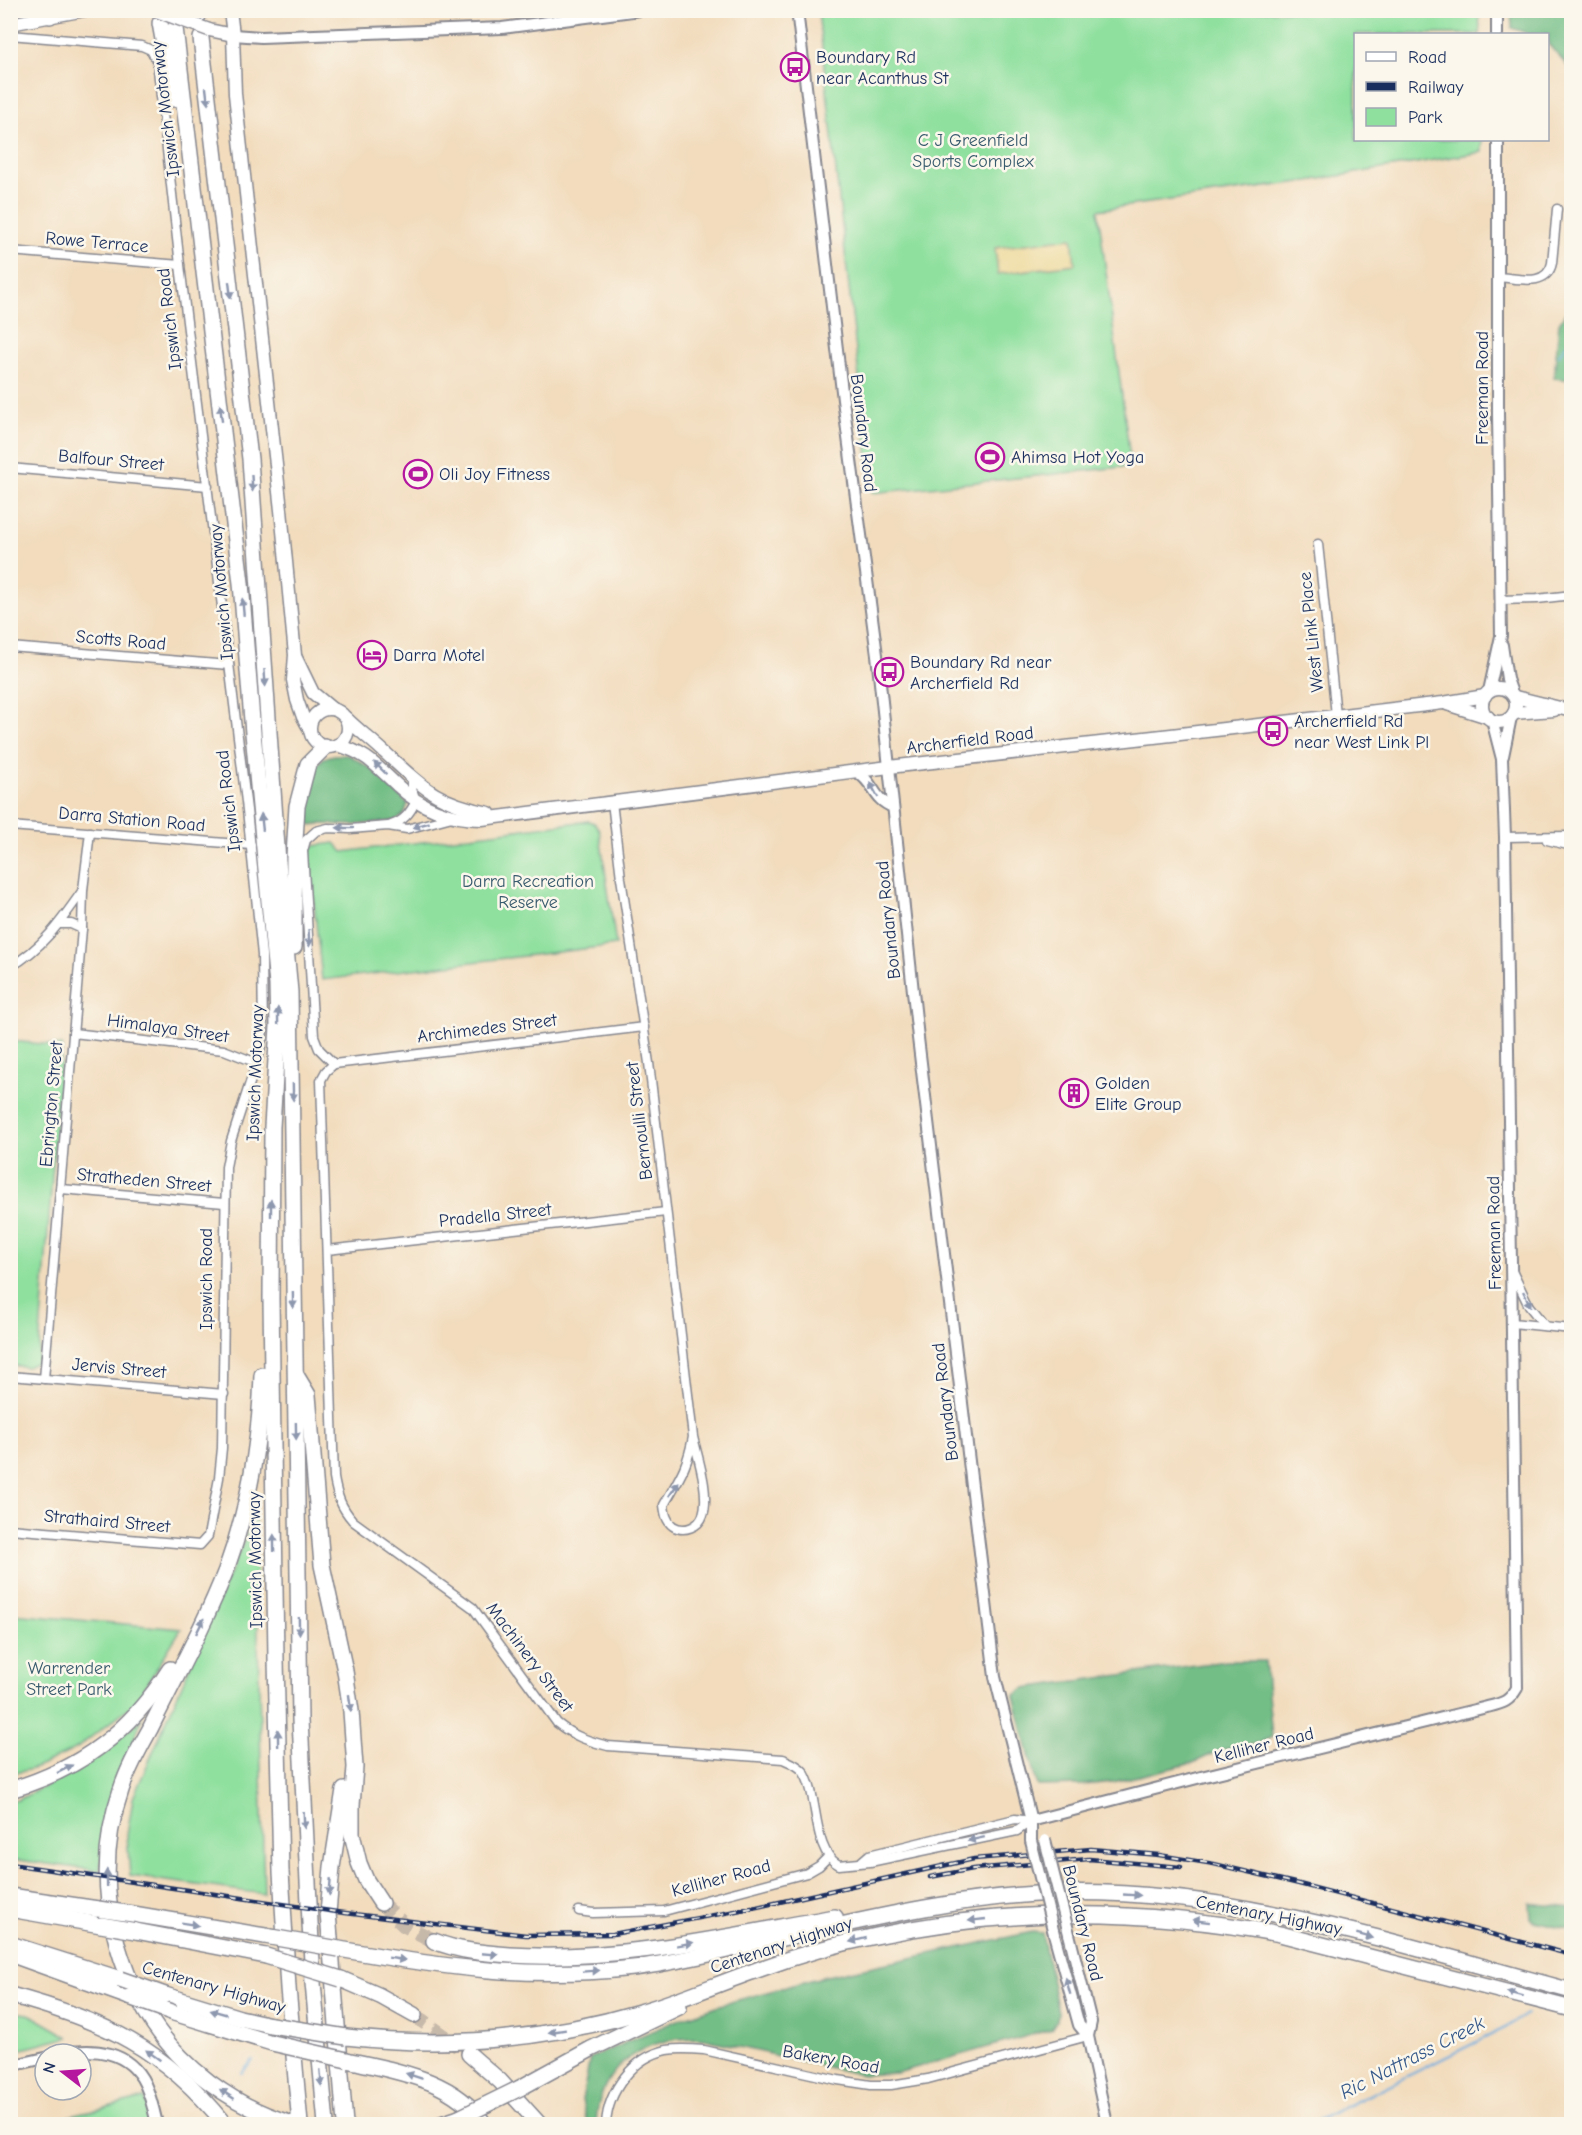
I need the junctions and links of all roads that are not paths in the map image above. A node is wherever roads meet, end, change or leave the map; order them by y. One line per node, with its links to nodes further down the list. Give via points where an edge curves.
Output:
1 (85, 10): 6 (main road)
2 (230, 10): 12 (main road)
3 (640, 10): 12 (street, via 502,28)
4 (797, 10): 40 (street, Boundary Road)
5 (1497, 10): 9 (street)
6 (49, 12): 8 (main road)
7 (163, 20): 10 (main road, bridge); 70 (highway, Ipswich Motorway, one-way to 7, via 272,1127 278,1026 274,945 241,583 187,131 178,120)
8 (10, 24)
9 (1497, 33)
10 (205, 34): 12 (main road); 60 (highway, Ipswich Motorway, one-way to 60, via 250,459)
11 (10, 35): 16 (street, Ipswich Road, via 142,46 150,50 160,72)
12 (233, 35): 25 (main road, via 235,94)
13 (1498, 141): 17 (street, Freeman Road)
14 (1557, 209): 17 (street, via 1551,270 1546,276)
15 (10, 251): 16 (street, Rowe Terrace)
16 (180, 265): 19 (street, Ipswich Road)
17 (1498, 277): 22 (street, Freeman Road)
18 (10, 468): 19 (street, Balfour Street)
19 (208, 486): 26 (street, Ipswich Road)
20 (1318, 544): 33 (street, West Link Place)
21 (1572, 595): 22 (street)
22 (1501, 600): 23 (street, Freeman Road)
23 (1501, 636): 27 (street, Freeman Road); 28 (street, Freeman Road)
24 (10, 647): 26 (street, Scotts Road)
25 (294, 654): 30 (main road, via 314,693); 37 (main road, via 297,700)
26 (229, 665): 54 (street, Ipswich Road)
27 (1487, 694): 28 (main road, via 1498,688); 29 (main road, Archerfield Road); 36 (main road, via 1483,707)
28 (1513, 695): 31 (main road); 34 (main road, via 1516,708)
29 (1443, 703): 33 (main road, Archerfield Road); 36 (main road, Archerfield Road)
30 (331, 708): 35 (main road); 37 (main road, via 318,711)
31 (1558, 709): 32 (main road); 34 (main road)
32 (1572, 711)
33 (1336, 715): 40 (main road, Archerfield Road)
34 (1512, 715): 36 (main road, via 1502,721); 39 (street, Freeman Road)
35 (346, 718): 38 (main road, via 346,736); 42 (main road, Archerfield Road)
36 (1490, 718): 39 (street, Freeman Road)
37 (309, 728): 38 (main road, via 314,740)
38 (331, 746): 43 (main road, Archerfield Road, one-way to 38, via 366,756 353,749); 60 (highway, via 308,764 297,806 295,969)
39 (1502, 759): 52 (street, Freeman Road)
40 (889, 767): 41 (main road, Archerfield Road); 45 (street, Boundary Road)
41 (857, 772): 44 (main road, Archerfield Road); 45 (street, one-way to 41, via 881,802 868,779)
42 (412, 779): 43 (street); 46 (main road, Archerfield Road, via 458,806)
43 (416, 801): 47 (main road, Archerfield Road); 49 (street, via 400,822)
44 (612, 802): 46 (main road, Archerfield Road); 61 (street, Bernoulli Street)
45 (893, 807): 85 (street, Boundary Road, via 995,1677)
46 (502, 816): 47 (main road, Archerfield Road)
47 (454, 817): 49 (street, one-way to 49, via 407,829)
48 (10, 825): 50 (street, Darra Station Road)
49 (388, 826): 64 (street, one-way to 64, via 316,831 306,840 303,851 314,1036 319,1049)
50 (90, 832): 54 (street, Darra Station Road); 56 (street, Ebrington Street)
51 (1572, 836): 53 (street)
52 (1505, 837): 53 (street); 69 (street, Freeman Road)
53 (1538, 838): 55 (street)
54 (251, 846): 63 (street, Ipswich Road, via 262,955 262,1031)
55 (1572, 846)
56 (83, 890): 57 (street); 58 (street, Ebrington Street)
57 (59, 924): 58 (street); 59 (street, via 27,957)
58 (82, 929): 62 (street, Ebrington Street)
59 (10, 967)
60 (290, 992): 74 (highway, Ipswich Motorway, one-way to 74)
61 (644, 1027): 64 (street, Archimedes Street); 67 (street, Bernoulli Street)
62 (73, 1033): 63 (street, Himalaya Street, via 224,1050); 65 (street, Ebrington Street)
63 (257, 1063): 66 (street, Ipswich Road, via 231,1141)
64 (334, 1064): 68 (street, via 321,1080)
65 (61, 1189): 66 (street, Stratheden Street); 76 (street, Ebrington Street)
66 (224, 1203): 77 (street, Ipswich Road)
67 (666, 1212): 68 (street, Pradella Street); 78 (street, Bernoulli Street)
68 (327, 1250): 86 (street, Machinery Street, via 334,1478 341,1508 353,1521 473,1608 557,1723 570,1733 608,1746 794,1763 809,1783)
69 (1511, 1270): 71 (street, Freeman Road); 72 (street, one-way to 72, via 1528,1306)
70 (271, 1299): 81 (highway, one-way to 70, via 226,1569 248,1493 261,1408 264,1311); 108 (highway, Ipswich Motorway, one-way to 70, via 281,1872)
71 (1512, 1323): 72 (street); 82 (street, Freeman Road, via 1518,1676 1517,1688)
72 (1545, 1326): 73 (street)
73 (1572, 1329)
74 (295, 1372): 83 (highway, one-way to 83, via 308,1395 322,1565 347,1679); 109 (highway, Ipswich Motorway, one-way to 109, via 305,1849)
75 (10, 1376): 76 (street, Jervis Street)
76 (44, 1379): 77 (street, Jervis Street)
77 (224, 1394): 80 (street, Ipswich Road, via 219,1478 208,1536)
78 (693, 1437): 78 (street, Bernoulli Street, one-way to 78, via 705,1503 703,1516 685,1530 673,1526 664,1505 681,1479)
79 (10, 1529): 80 (street, Strathaird Street)
80 (200, 1545)
81 (190, 1647): 84 (highway, one-way to 81, via 71,1767 108,1742 138,1712); 105 (highway, one-way to 81, via 219,2089 171,2046 135,1992 113,1934 107,1881 116,1807 131,1764)
82 (1505, 1702): 85 (street, Kelliher Road)
83 (352, 1735): 88 (highway, via 352,1834 366,1880); 110 (highway, one-way to 110, via 328,1913)
84 (10, 1790)
85 (1031, 1821): 86 (street, Kelliher Road, via 1015,1819 869,1855 862,1861 838,1865); 100 (street, Boundary Road, one-way to 85, bridge, via 1078,2025 1031,1841); 100 (street, Boundary Road, bridge, via 1045,1840 1091,2022)
86 (828, 1857): 91 (street, Kelliher Road, via 807,1873 664,1911)
87 (10, 1896): 89 (highway, Centenary Highway, one-way to 89, bridge, via 436,1965 553,1973 666,1962)
88 (381, 1903)
89 (936, 1906): 92 (highway, one-way to 89, via 454,1949 539,1957 618,1953 918,1902); 95 (highway, Centenary Highway, one-way to 95, via 1054,1893 1195,1900 1316,1923)
90 (10, 1909): 99 (highway, bridge, via 266,1956 341,1979)
91 (579, 1911)
92 (434, 1941)
93 (10, 1944): 96 (highway, Centenary Highway, one-way to 93, bridge, via 639,2013 568,2029 508,2038 399,2042 346,2037 229,2015)
94 (10, 1954): 112 (highway, one-way to 94, bridge, via 466,2103 417,2077 272,2043 174,2013)
95 (1572, 1991)
96 (695, 1994): 98 (highway, Centenary Highway, one-way to 96, via 1280,1934 1132,1915 1036,1915 918,1928 808,1954); 111 (highway, bridge, via 676,2010)
97 (10, 1995): 107 (highway, one-way to 97, via 182,2078 128,2038 72,2013)
98 (1572, 2009)
99 (414, 2015)
100 (1088, 2036): 114 (street, Bakery Road, via 928,2079 891,2085 846,2081 705,2050 666,2050 630,2071 616,2088); 115 (street, Boundary Road)
101 (93, 2049): 106 (street, via 114,2055 135,2069 145,2083)
102 (469, 2054): 113 (highway)
103 (33, 2061): 104 (street)
104 (10, 2066)
105 (286, 2122)
106 (157, 2124)
107 (225, 2124)
108 (300, 2124)
109 (326, 2124)
110 (345, 2124)
111 (441, 2124)
112 (484, 2124)
113 (539, 2124)
114 (606, 2124)
115 (1107, 2124)

